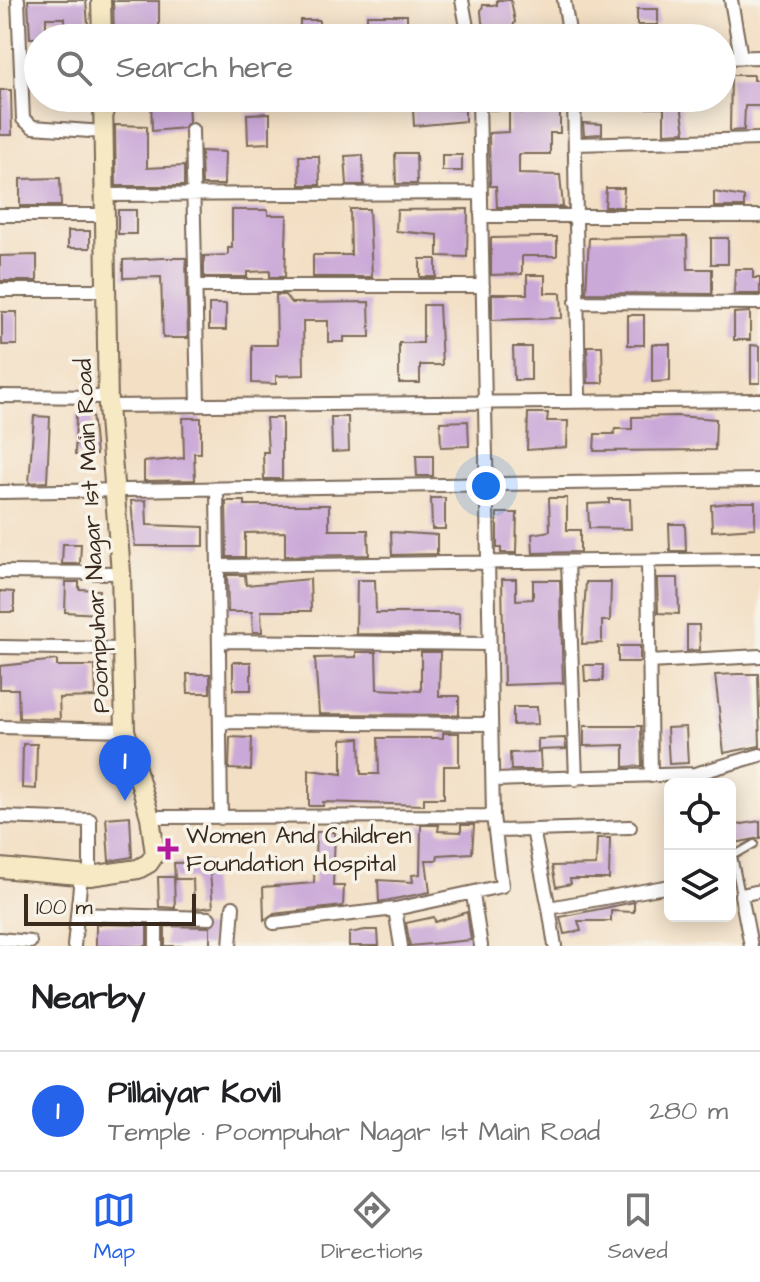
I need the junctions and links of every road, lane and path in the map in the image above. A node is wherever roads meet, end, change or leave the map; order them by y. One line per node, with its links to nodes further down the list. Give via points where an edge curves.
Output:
1 (18, 0): 18 (street, via 23,119 33,127)
2 (101, 0): 6 (main road)
3 (462, 0): 7 (street)
4 (564, 0): 8 (street)
5 (731, 0): 9 (street)
6 (102, 24)
7 (466, 24)
8 (568, 24)
9 (735, 24)
10 (736, 28): 12 (street)
11 (736, 57): 12 (street)
12 (741, 57): 13 (street)
13 (760, 57)
14 (103, 112): 18 (main road, Poompuhar Nagar 1st Main Road)
15 (479, 112): 21 (street)
16 (574, 112): 20 (street)
17 (192, 130): 22 (street)
18 (104, 132): 23 (main road, Poompuhar Nagar 1st Main Road)
19 (760, 139): 20 (street)
20 (575, 144): 28 (street)
21 (481, 193): 22 (street); 26 (street)
22 (192, 194): 23 (street); 29 (street)
23 (105, 195): 25 (main road, Poompuhar Nagar 1st Main Road)
24 (0, 215): 25 (street)
25 (105, 215): 32 (main road, Poompuhar Nagar 1st Main Road)
26 (481, 216): 28 (street); 30 (street)
27 (760, 216): 28 (street)
28 (576, 217): 33 (street)
29 (197, 286): 30 (street); 40 (street)
30 (483, 286): 38 (street)
31 (0, 290): 32 (street)
32 (106, 290): 39 (main road, Poompuhar Nagar 1st Main Road)
33 (576, 302): 34 (street); 36 (street)
34 (760, 303)
35 (0, 396): 39 (street)
36 (579, 400): 37 (street); 38 (street)
37 (760, 400)
38 (485, 401): 40 (street); 42 (street)
39 (108, 402): 40 (street); 44 (main road, Poompuhar Nagar 1st Main Road)
40 (198, 405)
41 (760, 480): 42 (street)
42 (486, 486): 43 (street); 47 (street)
43 (217, 489): 44 (street); 50 (street)
44 (113, 491): 45 (street); 52 (main road, Poompuhar Nagar 1st Main Road)
45 (0, 492)
46 (760, 559): 49 (street)
47 (487, 562): 48 (street); 50 (street); 54 (street)
48 (568, 562): 49 (street); 65 (street)
49 (648, 562): 58 (street)
50 (218, 566): 53 (street)
51 (0, 572): 52 (street)
52 (121, 573): 56 (main road, Poompuhar Nagar 1st Main Road)
53 (219, 641): 54 (street); 59 (street)
54 (490, 644): 60 (street)
55 (0, 647): 56 (street)
56 (123, 649): 62 (main road, Poompuhar Nagar 1st Main Road)
57 (760, 656): 58 (street)
58 (649, 662): 64 (street)
59 (220, 722): 60 (street); 70 (street)
60 (491, 724): 66 (street)
61 (0, 727): 62 (street)
62 (125, 730): 69 (main road, Poompuhar Nagar 1st Main Road)
63 (760, 755): 64 (street, via 695,774)
64 (651, 776): 65 (street)
65 (576, 779): 66 (street)
66 (494, 780): 67 (street)
67 (493, 816): 70 (street); 73 (street)
68 (0, 817): 76 (street, via 90,820)
69 (150, 817): 70 (street); 76 (main road, Poompuhar Nagar 1st Main Road, via 155,854 149,863)
70 (221, 818)
71 (630, 827): 72 (street)
72 (533, 830): 73 (street); 82 (street)
73 (495, 831): 79 (street, via 502,886)
74 (754, 844): 80 (lane, via 733,856)
75 (0, 868): 76 (main road, Poompuhar Nagar 1st Main Road)
76 (86, 876): 84 (street)
77 (664, 887): 82 (street)
78 (760, 891): 80 (street)
79 (473, 895): 83 (street); 94 (street)
80 (741, 895): 96 (street)
81 (233, 907): 92 (street)
82 (549, 908): 95 (street)
83 (395, 909): 87 (street); 93 (street)
84 (77, 914): 85 (street); 90 (street)
85 (156, 916): 86 (street); 91 (street)
86 (209, 918)
87 (274, 923)
88 (0, 939): 89 (street)
89 (30, 942)
90 (74, 946)
91 (156, 946)
92 (230, 946)
93 (401, 946)
94 (481, 946)
95 (555, 946)
96 (751, 946)

